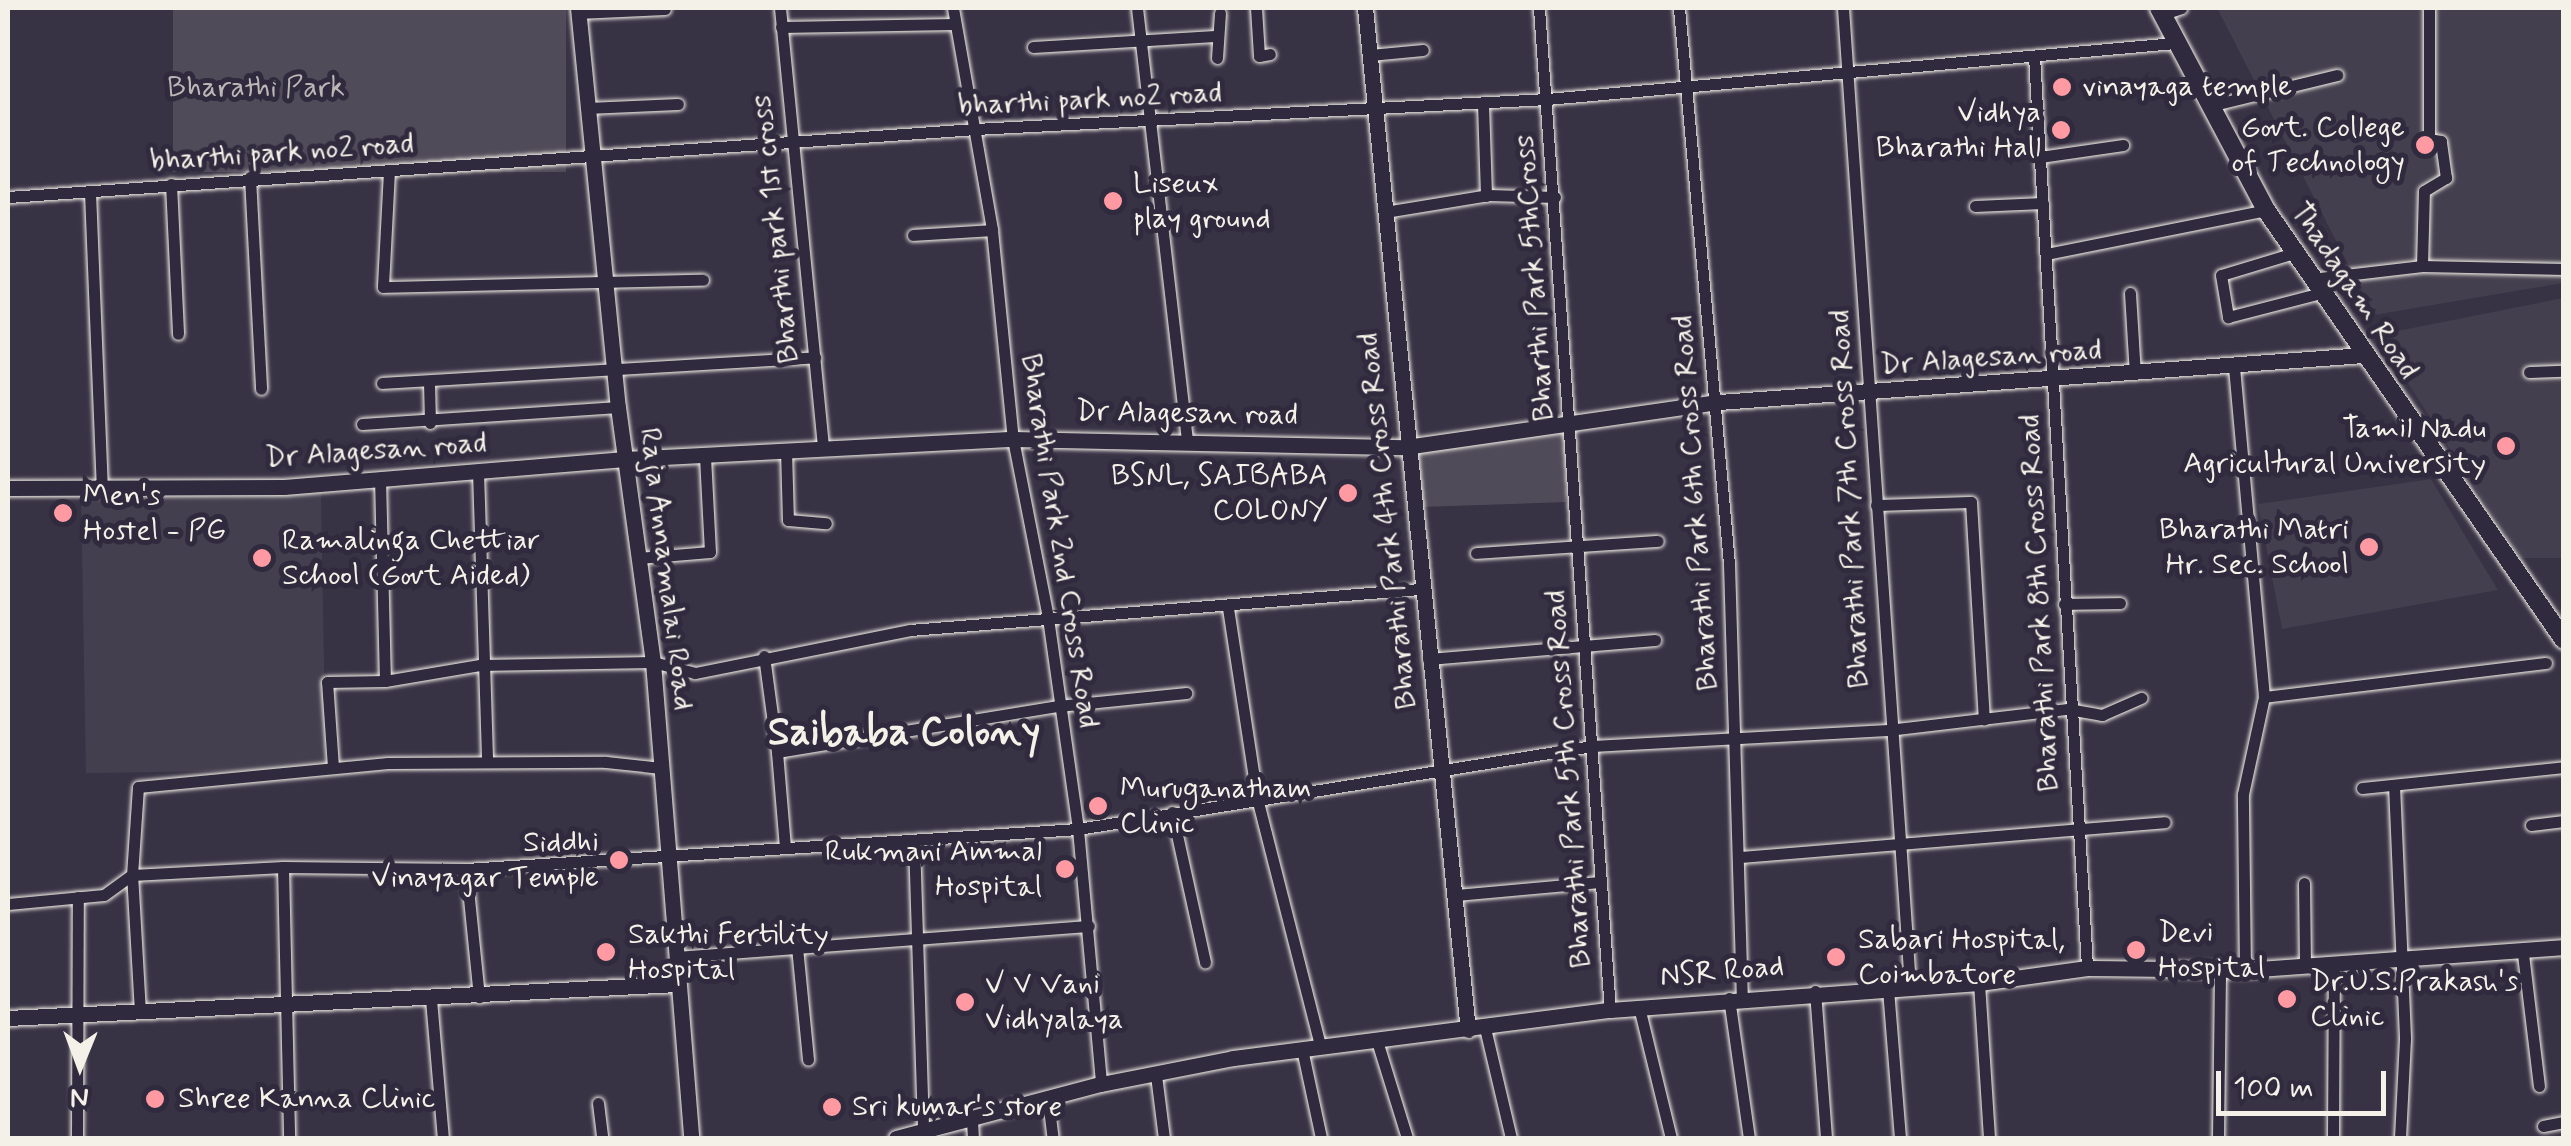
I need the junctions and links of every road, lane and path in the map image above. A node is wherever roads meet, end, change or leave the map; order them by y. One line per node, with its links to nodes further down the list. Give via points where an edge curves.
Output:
1 (780, 8): 15 (street, Bharthi park 1st cross)
2 (953, 8): 14 (street, Bharathi Park 2nd Cross Road)
3 (1137, 8): 17 (street)
4 (1256, 8): 21 (street, via 1258,56)
5 (1365, 8): 22 (street, Bharathi Park 4th Cross Road)
6 (1539, 8): 28 (street, Bharthi Park 5thCross)
7 (1679, 8): 27 (street, Bharathi Park 6th Cross Road)
8 (1843, 8): 26 (street, Bharathi Park 7th Cross Road)
9 (2430, 8): 55 (street, via 2430,138 2441,141 2446,178 2424,191)
10 (578, 10): 11 (street); 32 (street, Raja Annamalai Road)
11 (665, 10)
12 (2168, 10): 18 (main road, Thadagam Road)
13 (1220, 13): 16 (street)
14 (954, 24): 15 (street); 35 (street, Bharathi Park 2nd Cross Road)
15 (781, 27): 36 (street, Bharthi park 1st cross)
16 (1216, 36): 17 (street); 24 (street)
17 (1140, 41): 19 (street); 34 (street)
18 (2175, 43): 23 (street, bharthi park no2 road); 31 (main road, Thadagam Road)
19 (1033, 47)
20 (1424, 50): 22 (street)
21 (1270, 54)
22 (1370, 55): 33 (street, Bharathi Park 4th Cross Road)
23 (2034, 56): 26 (street, bharthi park no2 road); 39 (street, Bharathi Park 8th Cross Road)
24 (1217, 58)
25 (2337, 75): 31 (street)
26 (1848, 76): 27 (street, bharthi park no2 road); 73 (street, Bharathi Park 7th Cross Road)
27 (1686, 89): 28 (street, bharthi park no2 road); 74 (street, Bharathi Park 6th Cross Road)
28 (1548, 100): 30 (street, bharthi park no2 road); 46 (street, Bharthi Park 5thCross)
29 (678, 104): 32 (street)
30 (1483, 104): 33 (street, bharthi park no2 road); 44 (street)
31 (2209, 106): 49 (main road, Thadagam Road)
32 (587, 108): 38 (street, Raja Annamalai Road)
33 (1375, 111): 34 (street, bharthi park no2 road); 50 (street, Bharathi Park 4th Cross Road)
34 (1149, 122): 35 (street, bharthi park no2 road); 80 (street)
35 (975, 129): 36 (street, bharthi park no2 road); 51 (street, Bharathi Park 2nd Cross Road)
36 (790, 145): 38 (street, bharthi park no2 road); 63 (street, Bharthi park 1st cross)
37 (2123, 145): 39 (street)
38 (594, 158): 40 (street, bharthi park no2 road); 58 (street, Raja Annamalai Road)
39 (2040, 158): 47 (street, Bharathi Park 8th Cross Road)
40 (389, 171): 41 (street, bharthi park no2 road); 58 (street, via 383,287)
41 (250, 177): 42 (street, bharthi park no2 road); 72 (street)
42 (172, 184): 43 (street, bharthi park no2 road); 61 (street)
43 (90, 192): 45 (street, bharthi park no2 road); 88 (street)
44 (1486, 196): 46 (street); 50 (street)
45 (8, 197)
46 (1555, 197): 76 (street, Bharthi Park 5thCross)
47 (2043, 203): 48 (street); 54 (street, Bharathi Park 8th Cross Road)
48 (1975, 206)
49 (2266, 210): 53 (main road, Thadagam Road); 54 (street)
50 (1385, 212): 82 (street, Bharathi Park 4th Cross Road)
51 (992, 230): 52 (street); 79 (street, Bharathi Park 2nd Cross Road)
52 (912, 235)
53 (2294, 253): 59 (main road, Thadagam Road); 59 (street, via 2222,275 2228,317)
54 (2046, 254): 69 (street, Bharathi Park 8th Cross Road)
55 (2422, 266): 56 (street); 59 (street)
56 (2564, 269)
57 (704, 280): 58 (street)
58 (608, 286): 67 (street, Raja Annamalai Road)
59 (2316, 286): 62 (main road, Thadagam Road)
60 (2130, 293): 68 (street)
61 (178, 334)
62 (2363, 355): 64 (street, Dr Alagesan road); 102 (main road, Thadagam Road)
63 (815, 357): 67 (street); 81 (street, Bharthi park 1st cross)
64 (2234, 368): 68 (street, Dr Alagesan road); 111 (street)
65 (2564, 371): 66 (street)
66 (2529, 372)
67 (616, 374): 70 (street); 75 (street, Raja Annamalai Road)
68 (2135, 374): 69 (street, Dr Alagesan road)
69 (2054, 380): 73 (street, Dr Alagesan road); 98 (street, Bharathi Park 8th Cross Road)
70 (428, 382): 71 (street); 78 (street)
71 (382, 384)
72 (261, 390)
73 (1871, 394): 74 (street, Dr Alagesan road); 90 (street, Bharathi Park 7th Cross Road)
74 (1718, 402): 76 (street, Dr Alagesan road); 117 (street, Bharathi Park 6th Cross Road)
75 (618, 408): 78 (street); 85 (street, Raja Annamalai Road)
76 (1571, 420): 82 (street, Dr Alagesan road); 93 (street, Bharthi Park 5thCross)
77 (362, 424): 78 (street)
78 (430, 424)
79 (1013, 439): 80 (street, Dr Alagesan road); 81 (street, Dr Alagesan road); 100 (street, Bharathi Park 2nd Cross Road)
80 (1187, 440): 82 (street, Dr Alagesan road)
81 (823, 446): 83 (street, Dr Alagesan road)
82 (1405, 447): 96 (street, Bharathi Park 4th Cross Road)
83 (786, 450): 84 (street, Dr Alagesan road); 91 (street, via 788,520)
84 (706, 456): 85 (street, Dr Alagesan road); 95 (street, via 710,552)
85 (624, 459): 86 (street, Dr Alagesan road); 95 (street, Raja Annamalai Road)
86 (478, 471): 87 (street, Dr Alagesan road); 108 (street)
87 (380, 478): 88 (street, Dr Alagesan road, via 284,487); 109 (street)
88 (102, 485): 89 (street, Dr Alagesan road)
89 (8, 488)
90 (1876, 505): 115 (street, via 1971,502); 116 (street, Bharathi Park 7th Cross Road)
91 (826, 523)
92 (1658, 541): 93 (street)
93 (1578, 544): 94 (street); 103 (street, Bharathi Park 5th Cross Road)
94 (1476, 553)
95 (638, 558): 106 (street, Raja Annamalai Road)
96 (1420, 589): 99 (street); 105 (street, Bharathi Park 4th Cross Road)
97 (2120, 603): 98 (street)
98 (2064, 604): 114 (street, Bharathi Park 8th Cross Road)
99 (1228, 608): 100 (street); 127 (street)
100 (1048, 618): 104 (street, via 910,630); 113 (street, Bharathi Park 2nd Cross Road)
101 (1655, 640): 103 (street)
102 (2564, 640)
103 (1584, 643): 105 (street); 118 (street, Bharathi Park 5th Cross Road)
104 (764, 656): 106 (street, via 694,672); 119 (street)
105 (1428, 659): 124 (street, Bharathi Park 4th Cross Road)
106 (653, 662): 108 (street); 123 (street, Raja Annamalai Road)
107 (2546, 662): 111 (street)
108 (480, 665): 109 (street); 120 (street)
109 (385, 681): 121 (street, via 328,682)
110 (1186, 693): 113 (street)
111 (2264, 697): 158 (street, via 2243,794)
112 (2141, 698): 114 (street, via 2102,714)
113 (1058, 706): 119 (street); 132 (street, Bharathi Park 2nd Cross Road)
114 (2068, 709): 115 (street); 133 (street, Bharathi Park 8th Cross Road)
115 (1984, 720): 116 (street)
116 (1888, 730): 117 (street); 136 (street, Bharathi Park 7th Cross Road)
117 (1736, 740): 118 (street); 137 (street, Bharathi Park 6th Cross Road)
118 (1592, 746): 124 (street); 142 (street, Bharathi Park 5th Cross Road)
119 (777, 752): 135 (street)
120 (487, 761): 121 (street); 123 (street)
121 (333, 766): 141 (street, via 138,787)
122 (2564, 766): 125 (street)
123 (661, 768): 138 (street, Raja Annamalai Road)
124 (1440, 768): 127 (street); 144 (street, Bharathi Park 4th Cross Road)
125 (2394, 785): 126 (street); 153 (street)
126 (2362, 788)
127 (1258, 798): 128 (street); 177 (street)
128 (1172, 812): 132 (street); 154 (street)
129 (2564, 821): 131 (street)
130 (2165, 822): 133 (street)
131 (2530, 825)
132 (1078, 829): 134 (street); 147 (street, Bharathi Park 2nd Cross Road)
133 (2076, 831): 136 (street); 157 (street, Bharathi Park 8th Cross Road)
134 (914, 840): 135 (street); 148 (street)
135 (785, 846): 138 (street)
136 (1899, 848): 137 (street); 162 (street, Bharathi Park 7th Cross Road)
137 (1740, 857): 166 (street, Bharathi Park 6th Cross Road)
138 (670, 859): 140 (street); 152 (street, Raja Annamalai Road)
139 (284, 867): 140 (street); 141 (street); 168 (street)
140 (466, 869): 165 (street)
141 (132, 875): 145 (street, via 104,894); 171 (street)
142 (1600, 882): 144 (street); 170 (street, Bharathi Park 5th Cross Road)
143 (2304, 883): 155 (street)
144 (1456, 894): 175 (street, Bharathi Park 4th Cross Road)
145 (78, 898): 146 (street); 172 (street)
146 (8, 904)
147 (1089, 926): 148 (street); 181 (street, Bharathi Park 2nd Cross Road)
148 (919, 940): 149 (street); 188 (street, via 916,1045)
149 (797, 947): 152 (street); 179 (street)
150 (2564, 947): 151 (street, NSR Road)
151 (2522, 954): 153 (street, NSR Road); 182 (street)
152 (675, 957): 161 (street, Raja Annamalai Road)
153 (2403, 961): 156 (street, NSR Road); 208 (street)
154 (1205, 962)
155 (2305, 964): 156 (street, NSR Road); 158 (street, NSR Road)
156 (2334, 964): 207 (street)
157 (2088, 968): 159 (street, NSR Road); 160 (street, NSR Road)
158 (2245, 970): 159 (street, NSR Road)
159 (2220, 971): 206 (street)
160 (1979, 983): 162 (street, NSR Road); 205 (street)
161 (676, 984): 165 (street); 193 (street, Raja Annamalai Road)
162 (1910, 987): 163 (street, NSR Road)
163 (1888, 989): 164 (street, NSR Road); 204 (street)
164 (1814, 992): 166 (street, NSR Road); 203 (street)
165 (480, 997): 167 (street)
166 (1735, 997): 169 (street, NSR Road); 202 (street, Bharathi Park 6th Cross Road)
167 (431, 999): 168 (street); 191 (street)
168 (288, 1006): 171 (street); 190 (street)
169 (1639, 1007): 170 (street, NSR Road); 201 (street)
170 (1610, 1010): 174 (street, NSR Road)
171 (140, 1012): 172 (street)
172 (74, 1015): 173 (street); 189 (street)
173 (8, 1018)
174 (1485, 1028): 175 (street, NSR Road); 200 (street)
175 (1468, 1030): 176 (street, NSR Road)
176 (1377, 1041): 177 (street, NSR Road); 199 (street)
177 (1320, 1046): 178 (street, NSR Road)
178 (1302, 1049): 180 (street, NSR Road); 198 (street)
179 (808, 1059)
180 (1156, 1075): 181 (street, NSR Road); 197 (street)
181 (1101, 1084): 183 (street, NSR Road)
182 (2539, 1086)
183 (1048, 1100): 185 (street, NSR Road); 196 (street)
184 (598, 1102): 192 (street)
185 (972, 1120): 188 (street, NSR Road); 195 (street)
186 (2564, 1122): 187 (street)
187 (2543, 1126)
188 (924, 1132): 194 (street, NSR Road)
189 (77, 1138)
190 (289, 1138)
191 (443, 1138)
192 (602, 1138)
193 (691, 1138)
194 (896, 1138)
195 (974, 1138)
196 (1053, 1138)
197 (1164, 1138)
198 (1321, 1138)
199 (1407, 1138)
200 (1511, 1138)
201 (1671, 1138)
202 (1748, 1138)
203 (1826, 1138)
204 (1900, 1138)
205 (1989, 1138)
206 (2218, 1138)
207 (2332, 1138)
208 (2400, 1138)

